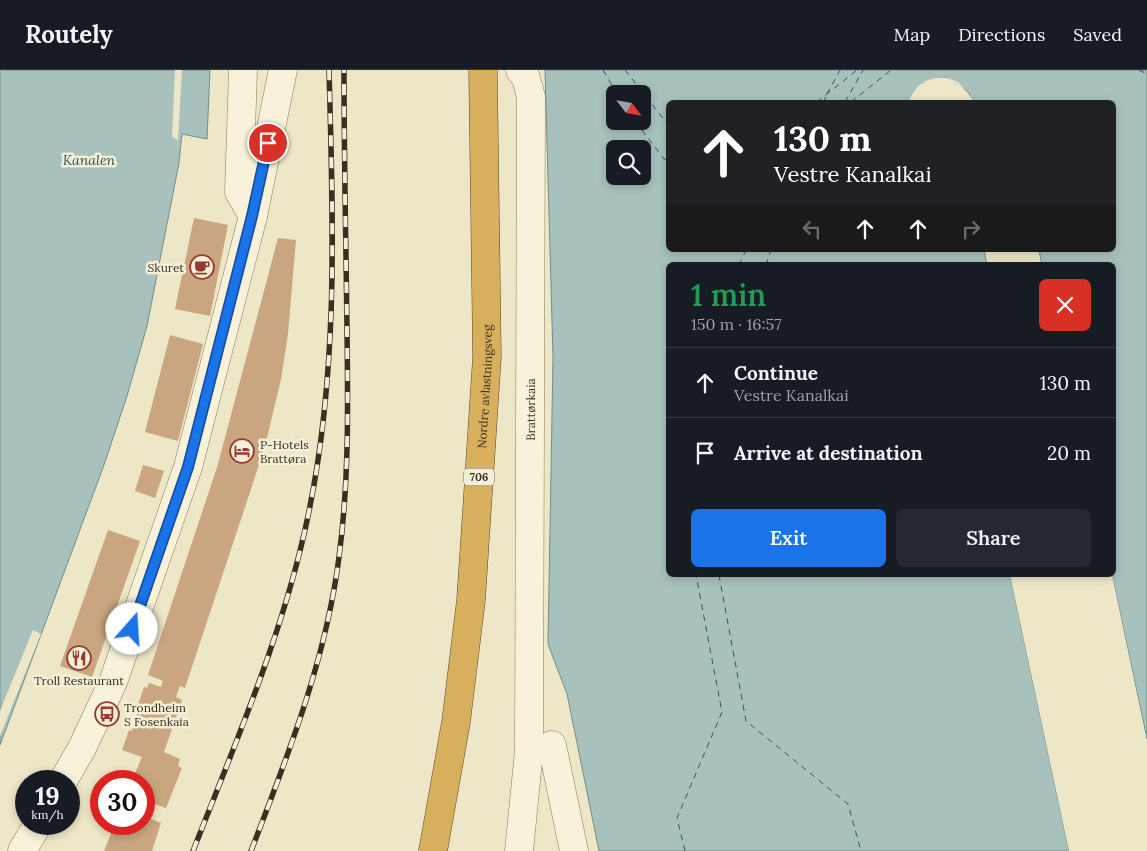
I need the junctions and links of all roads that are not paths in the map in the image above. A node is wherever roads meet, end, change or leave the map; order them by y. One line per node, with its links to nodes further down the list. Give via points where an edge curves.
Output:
1 (243, 70): 5 (street, via 239,192)
2 (283, 70): 5 (street)
3 (483, 70): 10 (highway, Nordre avlastningsveg / 706, via 487,357 471,600 456,722)
4 (520, 70): 6 (street, Brattørkaia, via 531,96)
5 (252, 216): 7 (street, via 188,467 113,682)
6 (540, 748): 11 (street); 12 (street, Brattørkaia)
7 (69, 770)
8 (31, 835): 9 (street)
9 (22, 851)
10 (432, 851)
11 (519, 851)
12 (574, 851)

